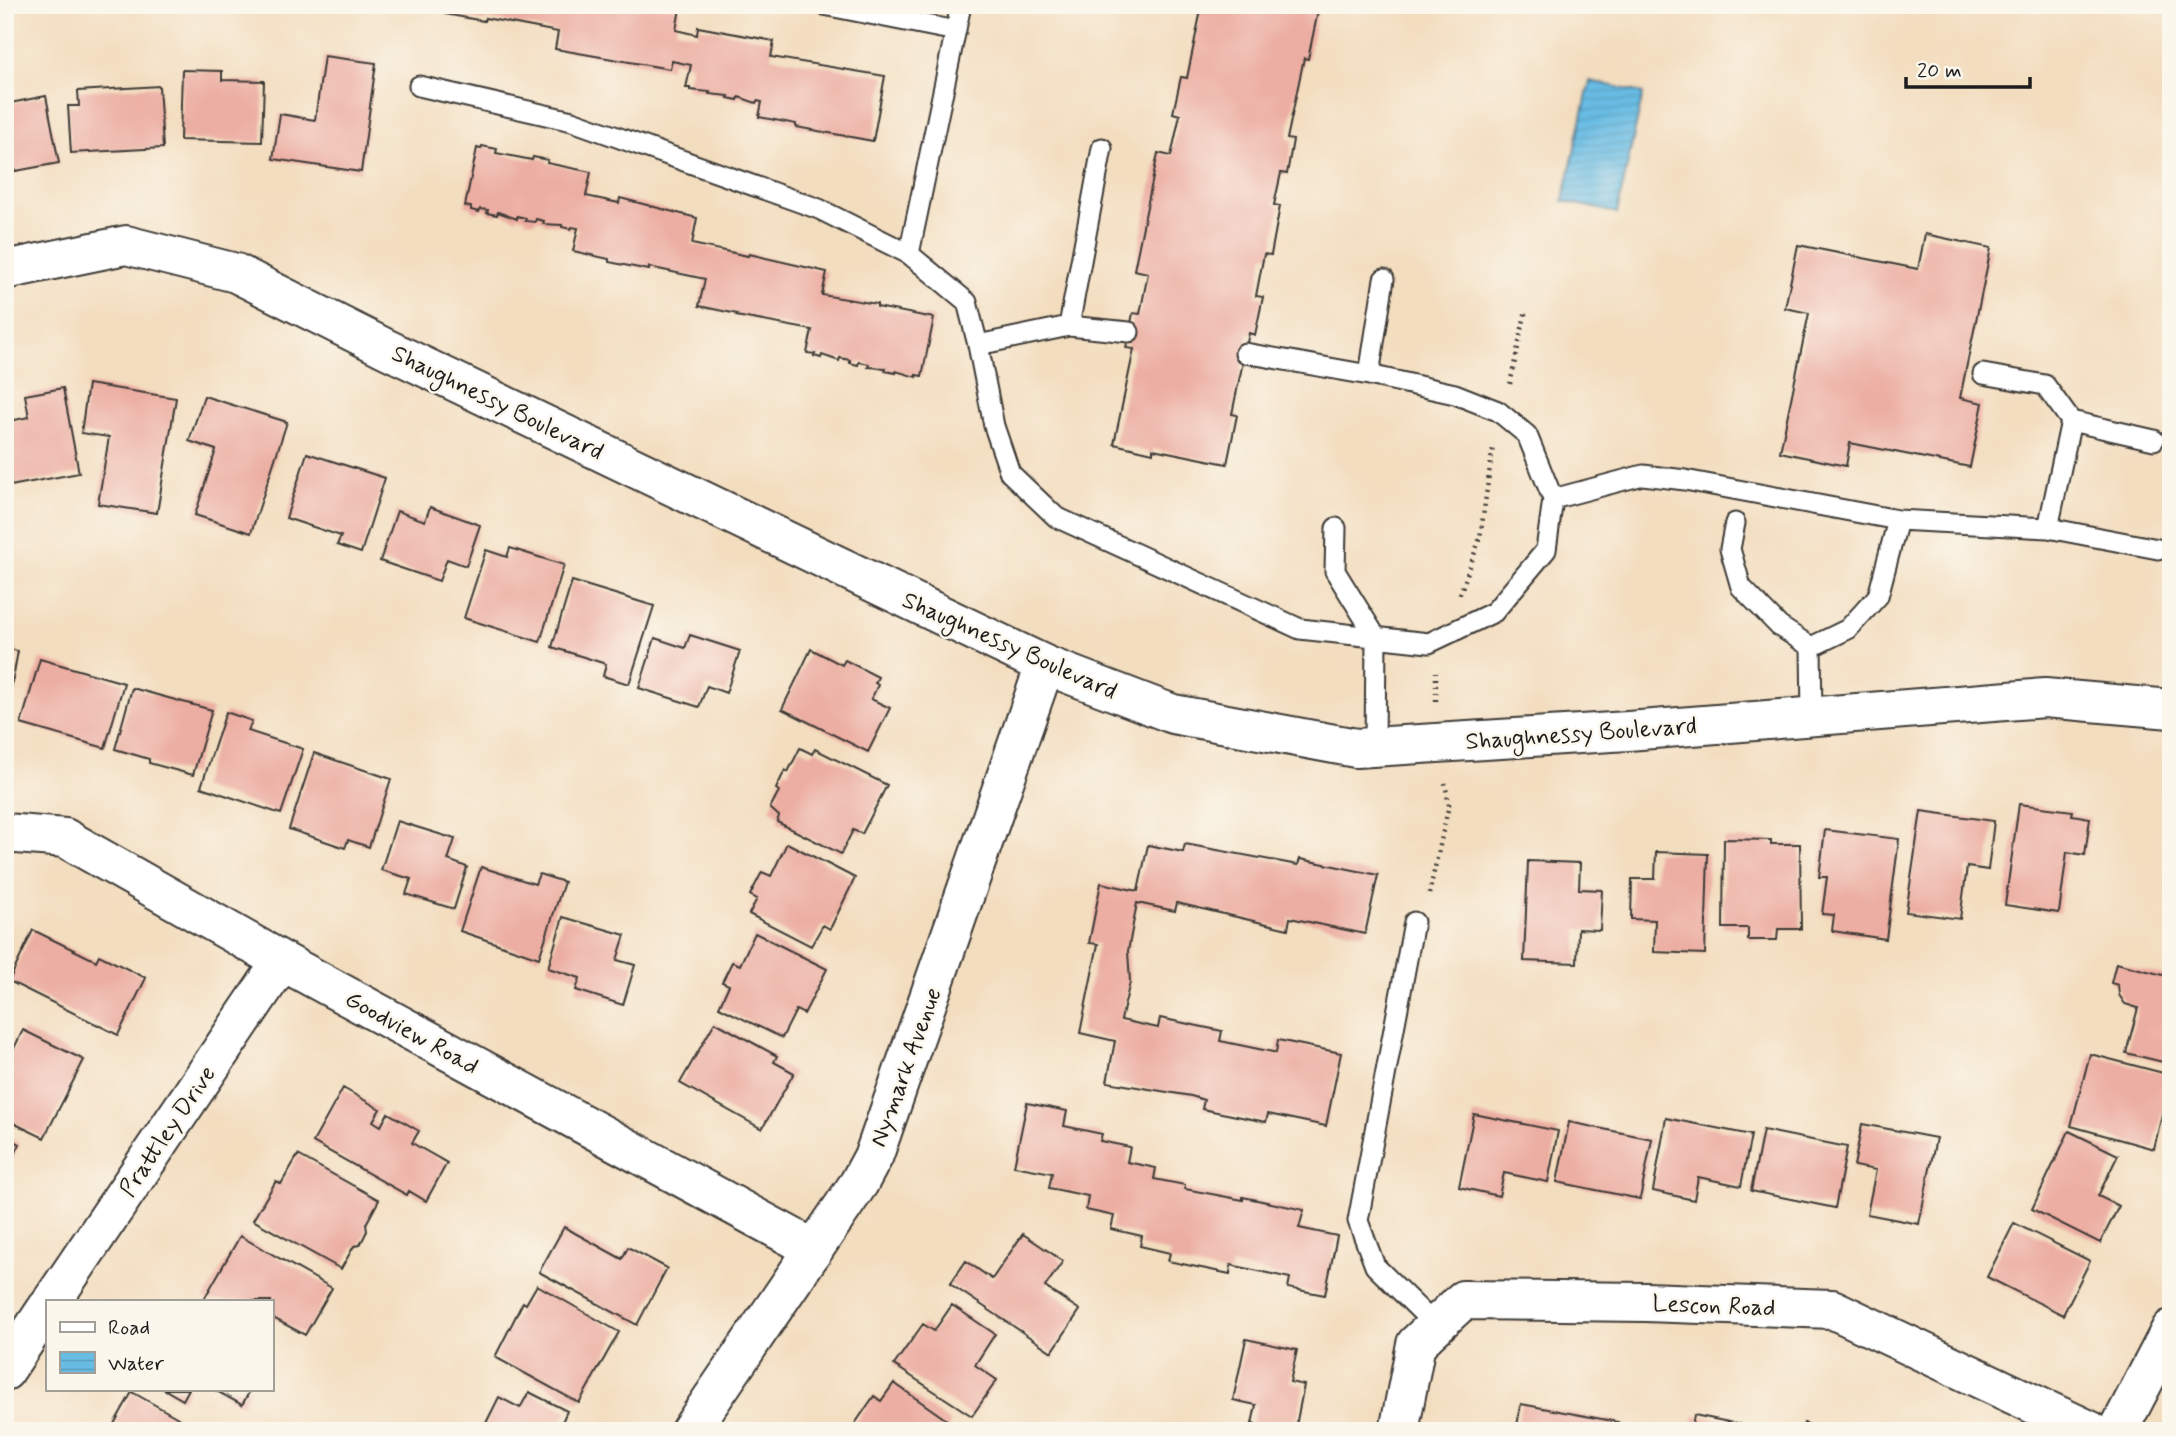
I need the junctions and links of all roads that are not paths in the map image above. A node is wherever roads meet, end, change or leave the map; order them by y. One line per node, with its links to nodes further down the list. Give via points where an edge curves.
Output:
1 (824, 5): 3 (lane)
2 (961, 5): 3 (lane)
3 (956, 32): 6 (lane)
4 (419, 86): 6 (lane, via 572,121 819,209)
5 (1102, 148): 9 (lane)
6 (909, 254): 11 (lane, via 967,302)
7 (5, 270): 25 (street, Shaughnessy Boulevard, via 126,245 236,273)
8 (1384, 279): 14 (lane)
9 (1069, 326): 10 (lane); 11 (lane)
10 (1129, 332)
11 (978, 345): 23 (lane, via 993,426 1010,473 1055,517 1300,629)
12 (1245, 353): 14 (lane)
13 (1983, 374): 15 (lane, via 2045,385)
14 (1368, 375): 17 (lane, via 1455,394 1498,411 1527,435)
15 (2071, 421): 16 (lane); 21 (lane)
16 (2154, 440)
17 (1553, 499): 18 (lane, via 1643,475); 23 (lane, via 1546,550 1494,612 1429,643)
18 (1898, 520): 21 (lane); 24 (lane, via 1878,596 1847,629)
19 (1735, 523): 24 (lane, via 1730,549 1741,587 1780,626)
20 (1336, 528): 23 (lane, via 1335,571)
21 (2048, 528): 22 (lane)
22 (2158, 549)
23 (1376, 638): 28 (lane)
24 (1811, 647): 27 (lane)
25 (1045, 665): 28 (street, Shaughnessy Boulevard, via 1173,714 1356,748); 32 (street, Nymark Avenue, via 886,1125 859,1183)
26 (2171, 709): 27 (street, Shaughnessy Boulevard, via 2045,698)
27 (1812, 716): 28 (street, Shaughnessy Boulevard)
28 (1374, 747)
29 (5, 833): 31 (street, Goodview Road, via 65,838)
30 (1414, 922): 35 (lane, via 1357,1221 1375,1266)
31 (282, 961): 32 (street, Goodview Road); 33 (street, Prattley Drive)
32 (814, 1249): 38 (street, Nymark Avenue)
33 (53, 1300)
34 (46, 1310): 37 (street)
35 (1435, 1325): 39 (street, Lescon Road, via 1416,1344); 40 (street, Lescon Road, via 1462,1300 1832,1309)
36 (2171, 1329): 41 (street)
37 (5, 1371)
38 (690, 1431)
39 (1399, 1431)
40 (2091, 1431)
41 (2118, 1431)

